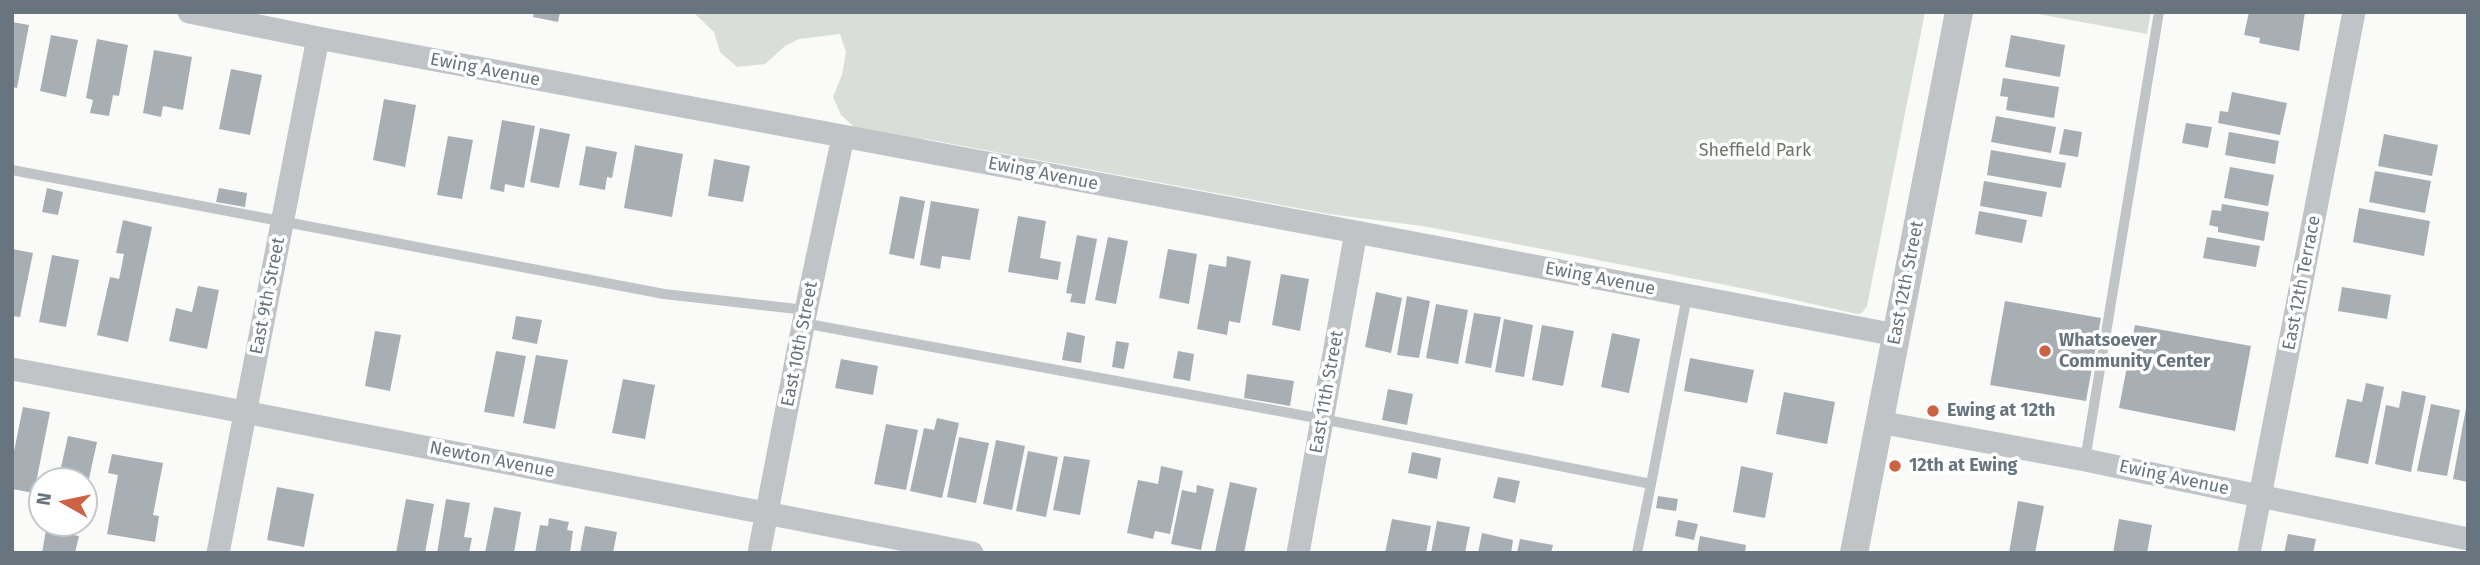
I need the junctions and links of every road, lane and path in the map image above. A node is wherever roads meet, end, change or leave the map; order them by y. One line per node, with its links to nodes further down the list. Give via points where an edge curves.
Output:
1 (189, 12): 5 (street, Ewing Avenue)
2 (1959, 12): 12 (street, East 12th Street)
3 (2159, 12): 17 (lane)
4 (2354, 12): 19 (street, East 12th Terrace)
5 (317, 38): 6 (street, Ewing Avenue); 8 (street, East 9th Street)
6 (843, 136): 9 (street, Ewing Avenue); 11 (street, East 10th Street)
7 (12, 170): 8 (lane)
8 (282, 223): 11 (lane); 14 (street, East 9th Street)
9 (1356, 232): 10 (street, Ewing Avenue); 15 (street, East 11th Street)
10 (1687, 296): 12 (street, Ewing Avenue); 18 (lane)
11 (804, 317): 15 (lane); 20 (street, East 10th Street)
12 (1896, 335): 16 (street, East 12th Street)
13 (12, 369): 14 (street, Newton Avenue)
14 (245, 412): 20 (street, Newton Avenue); 22 (street, East 9th Street)
15 (1322, 419): 18 (lane); 25 (street, East 11th Street)
16 (1879, 422): 17 (street, Ewing Avenue); 27 (street, East 12th Street)
17 (2085, 460): 19 (street, Ewing Avenue)
18 (1651, 484): 26 (lane)
19 (2260, 496): 21 (street, Ewing Avenue); 28 (street, East 12th Terrace)
20 (766, 513): 23 (street, East 10th Street); 24 (street, Newton Avenue)
21 (2468, 539)
22 (218, 553)
23 (759, 553)
24 (972, 553)
25 (1298, 553)
26 (1637, 553)
27 (1854, 553)
28 (2249, 553)

